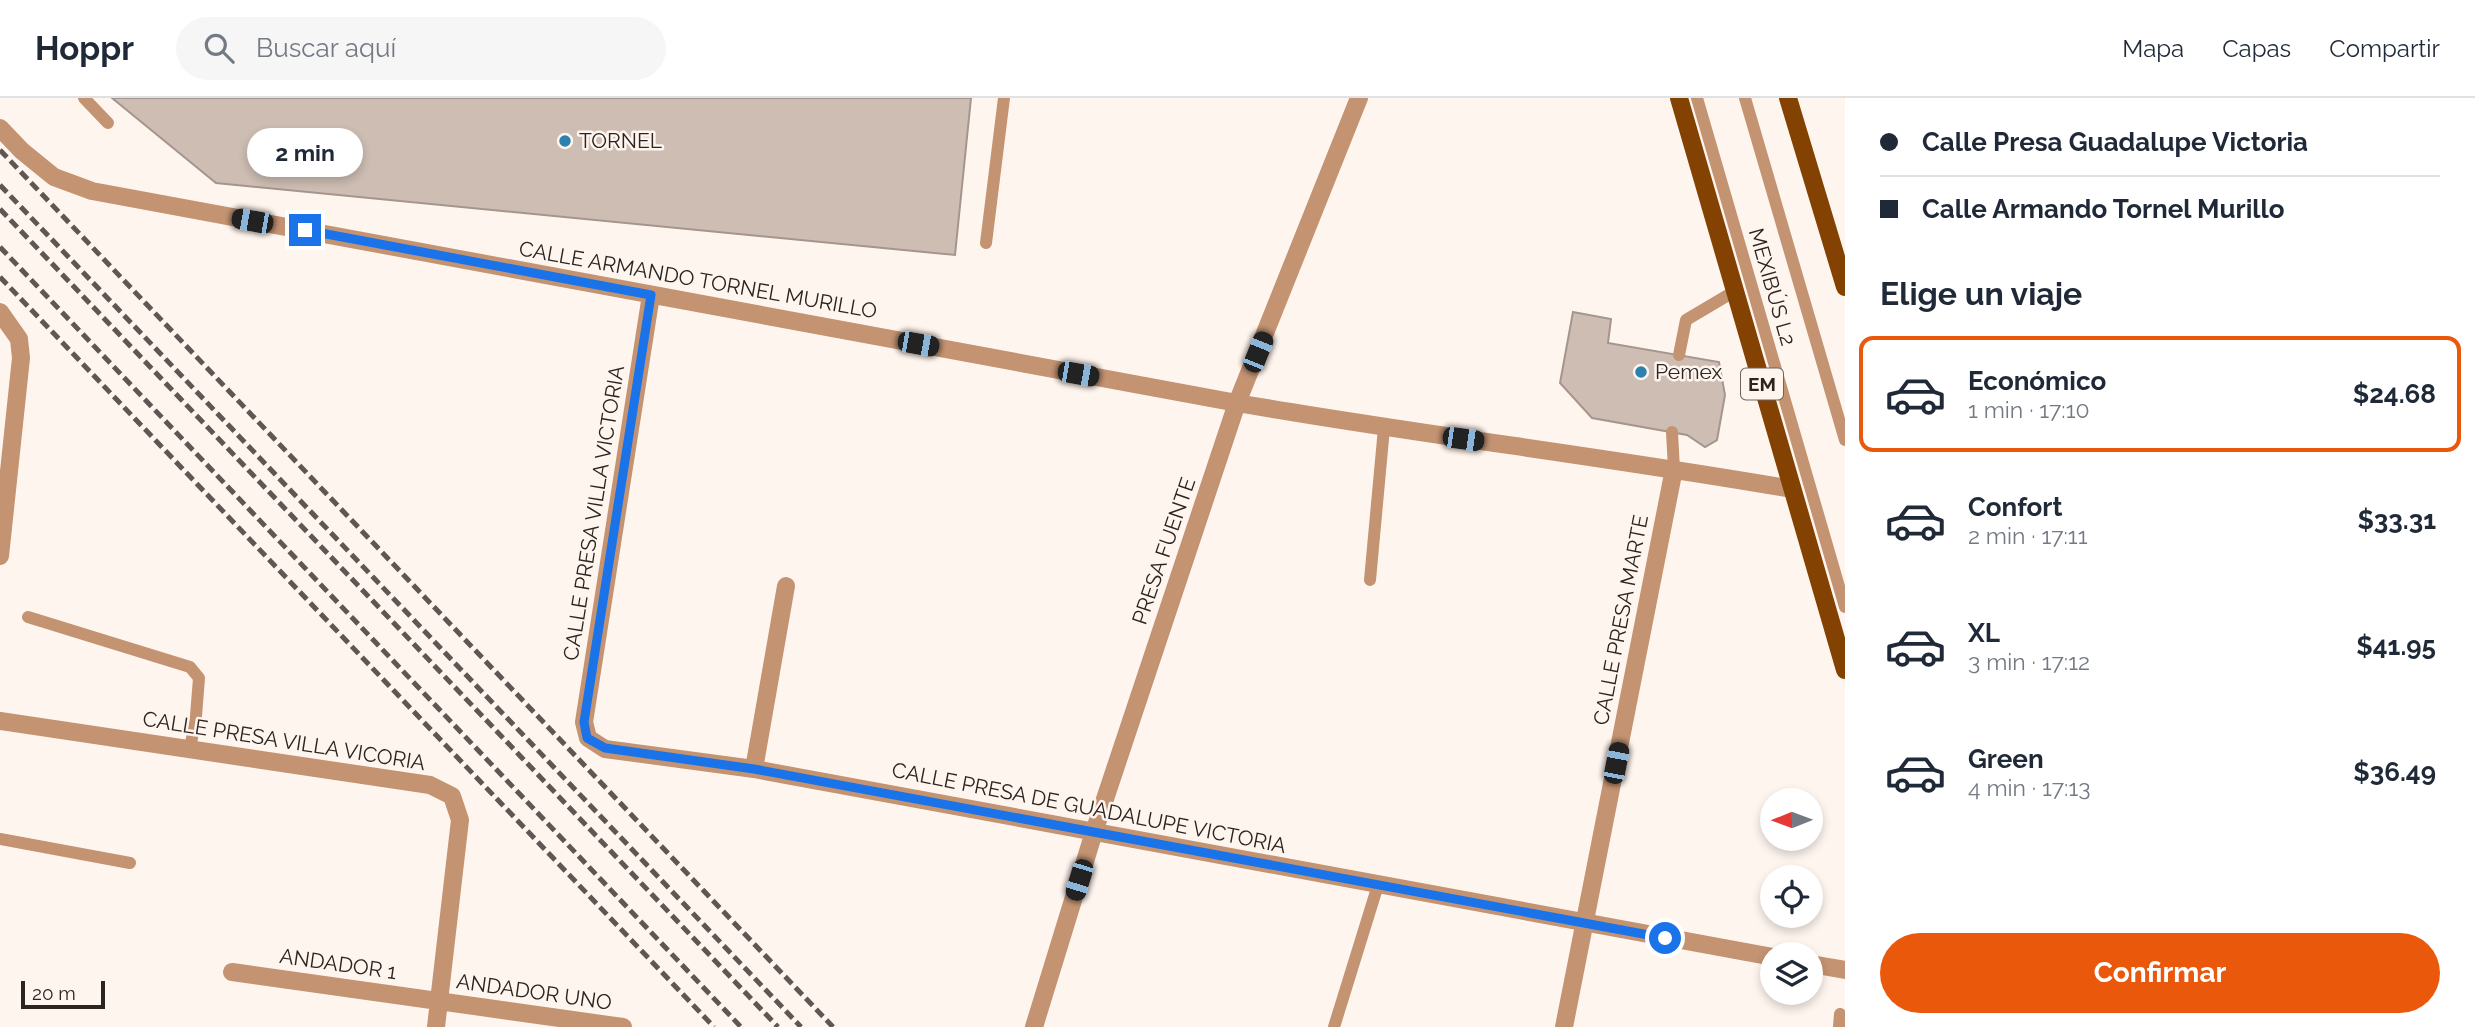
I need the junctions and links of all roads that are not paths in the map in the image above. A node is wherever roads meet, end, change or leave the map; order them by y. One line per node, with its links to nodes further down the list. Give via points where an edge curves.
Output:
1 (84, 98): 8 (lane)
2 (1004, 98): 10 (lane)
3 (1359, 98): 17 (street, PRESA FUENTE)
4 (1679, 98): 13 (main road, EM)
5 (1697, 98): 26 (lane, MEXIBÚS L2)
6 (1745, 98): 20 (lane, MEXIBÚS L2)
7 (1788, 98): 11 (main road)
8 (108, 122)
9 (0, 128): 14 (street, CALLE ARMANDO TORNEL MURILLO, via 54,177 92,191)
10 (986, 243)
11 (1841, 255): 12 (main road)
12 (1845, 287)
13 (1735, 290): 16 (lane, via 1686,320); 22 (main road, EM)
14 (651, 295): 17 (street, CALLE ARMANDO TORNEL MURILLO); 30 (street, CALLE PRESA VILLA VICTORIA, via 584,722)
15 (0, 312): 23 (street, via 19,339 21,358)
16 (1679, 355)
17 (1237, 403): 18 (street, CALLE ARMANDO TORNEL MURILLO); 33 (street, PRESA FUENTE)
18 (1384, 428): 21 (street, CALLE ARMANDO TORNEL MURILLO); 24 (lane)
19 (1672, 432): 21 (lane)
20 (1845, 440)
21 (1674, 468): 22 (street, CALLE ARMANDO TORNEL MURILLO); 37 (street, CALLE PRESA MARTE)
22 (1792, 489): 28 (main road, EM)
23 (0, 556)
24 (1370, 580)
25 (786, 586): 32 (street)
26 (1845, 607)
27 (28, 617): 31 (lane, via 190,667 199,678)
28 (1845, 670)
29 (0, 721): 31 (street, CALLE PRESA VILLA VICORIA)
30 (587, 738): 32 (street, CALLE PRESA DE GUADALUPE VICTORIA, via 605,748)
31 (190, 749): 42 (street, CALLE PRESA VILLA VICORIA, via 430,785 452,796 460,820)
32 (754, 769): 33 (street, CALLE PRESA DE GUADALUPE VICTORIA)
33 (1094, 832): 36 (street, CALLE PRESA DE GUADALUPE VICTORIA); 43 (street, PRESA FUENTE)
34 (0, 839): 35 (lane)
35 (130, 863)
36 (1378, 885): 37 (street, CALLE PRESA DE GUADALUPE VICTORIA); 46 (lane)
37 (1584, 923): 38 (street, CALLE PRESA DE GUADALUPE VICTORIA); 47 (street, CALLE PRESA MARTE)
38 (1760, 955)
39 (1823, 966): 40 (street)
40 (1845, 970)
41 (232, 972): 42 (street, ANDADOR 1)
42 (439, 1001): 44 (street, CALLE PRESA VILLA VICORIA); 45 (street, ANDADOR UNO)
43 (1037, 1025)
44 (436, 1027)
45 (623, 1027)
46 (1334, 1027)
47 (1564, 1027)

